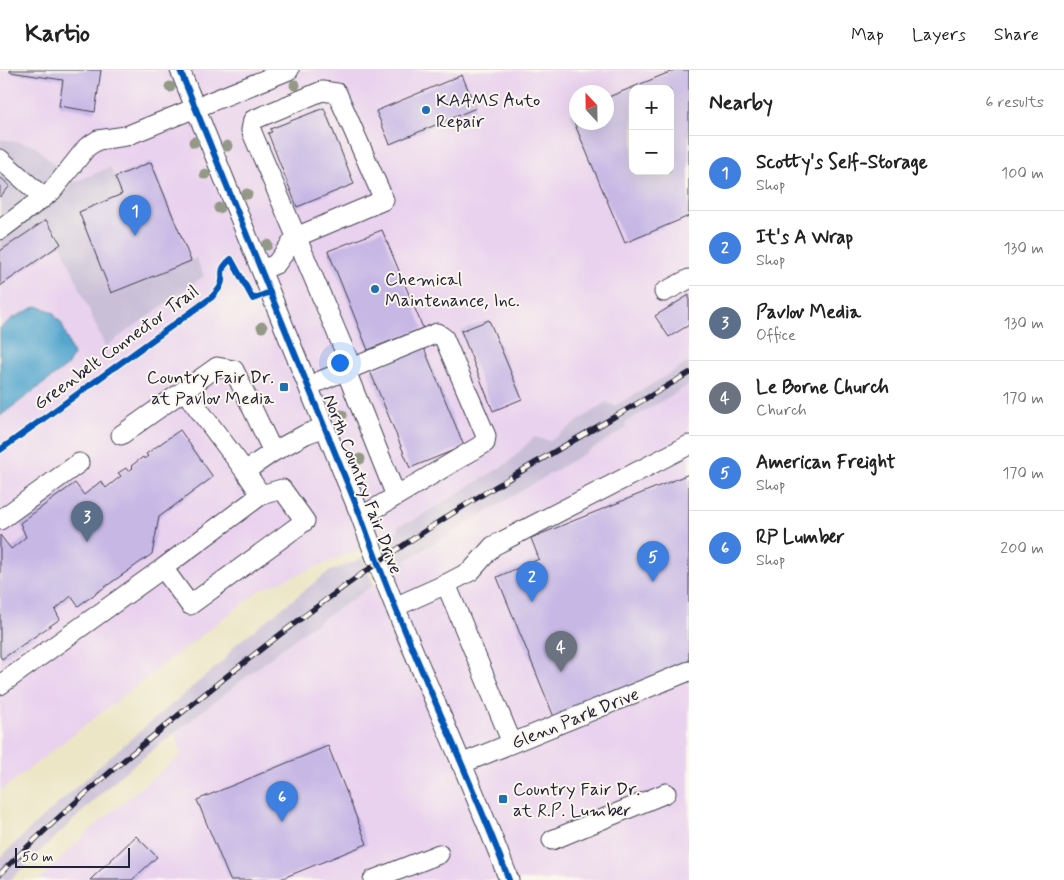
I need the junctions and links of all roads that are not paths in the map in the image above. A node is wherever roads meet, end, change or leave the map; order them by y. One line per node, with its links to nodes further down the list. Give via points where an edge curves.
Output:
1 (180, 70): 3 (street, North Country Fair Drive)
2 (289, 70): 3 (street)
3 (195, 108): 5 (street, via 126,136 98,140 87,147); 8 (street, North Country Fair Drive)
4 (0, 159): 5 (street)
5 (44, 198): 6 (street)
6 (0, 230)
7 (296, 237): 7 (street, via 251,130 253,120 322,91 337,93 384,200); 8 (street, via 276,264); 11 (street, via 348,359)
8 (261, 270): 12 (street, North Country Fair Drive)
9 (689, 279): 10 (street)
10 (664, 292)
11 (346, 371): 12 (street); 21 (street); 21 (street, via 437,333 444,338 486,436 485,442)
12 (308, 386): 14 (street, North Country Fair Drive)
13 (184, 390): 15 (street); 17 (street, via 217,368 234,370); 19 (street)
14 (325, 427): 17 (street); 22 (street, North Country Fair Drive)
15 (121, 435)
16 (689, 445): 25 (street, via 493,546 471,571)
17 (273, 452): 19 (street)
18 (79, 463): 23 (street)
19 (245, 471): 20 (street)
20 (261, 495): 24 (street); 24 (street, via 282,490 305,521 190,605)
21 (396, 496): 22 (street)
22 (361, 517): 26 (street, North Country Fair Drive)
23 (0, 520)
24 (163, 568): 28 (street)
25 (446, 584): 26 (street); 29 (street)
26 (395, 607): 30 (street, North Country Fair Drive)
27 (689, 671): 29 (street, Glenn Park Drive)
28 (0, 686)
29 (512, 743): 30 (street, Glenn Park Drive)
30 (461, 764): 35 (street, North Country Fair Drive)
31 (666, 792): 32 (street)
32 (552, 840)
33 (439, 854): 34 (street)
34 (373, 880)
35 (508, 880)

